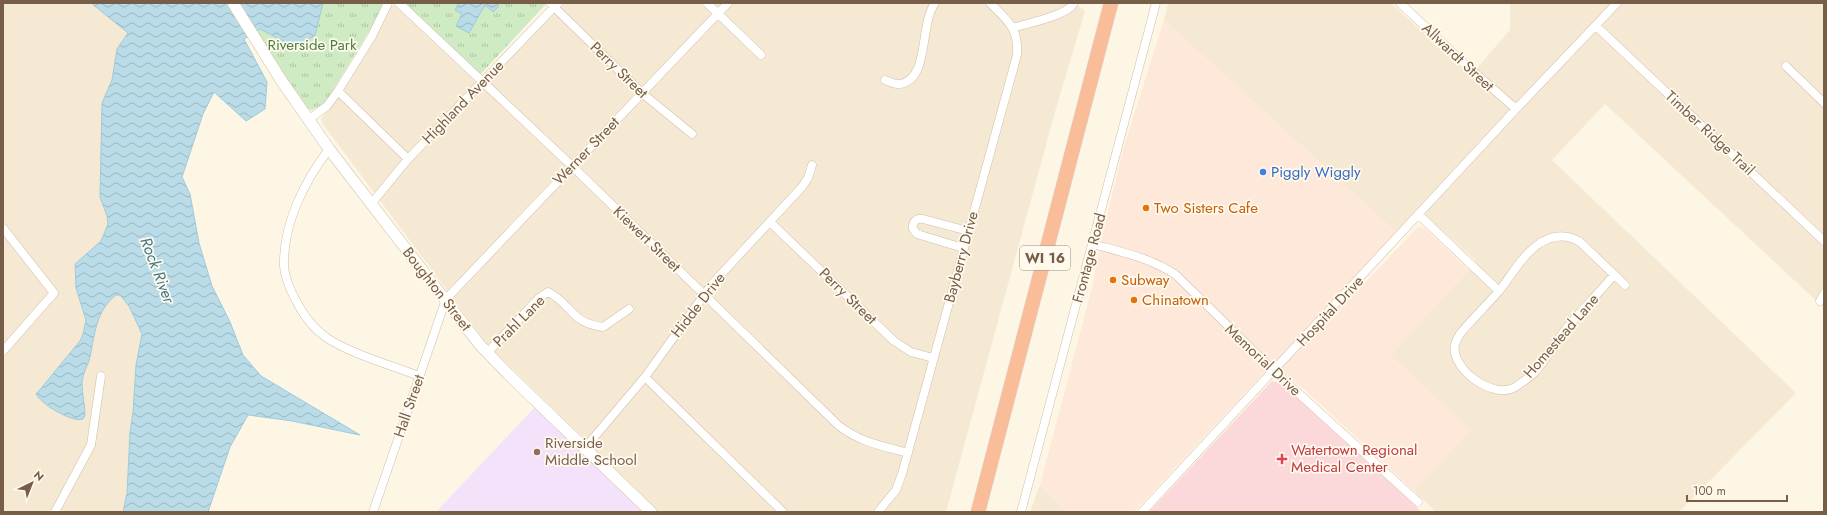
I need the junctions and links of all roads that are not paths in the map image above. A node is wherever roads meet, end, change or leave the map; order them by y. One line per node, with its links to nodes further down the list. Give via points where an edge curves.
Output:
1 (232, 3): 25 (street, Boughton Street)
2 (388, 3): 21 (street, via 372,36)
3 (399, 3): 20 (street, Kiewert Street)
4 (707, 3): 14 (street)
5 (728, 3): 14 (street, Werner Street)
6 (935, 3): 19 (street, via 926,22 921,64 916,73 908,81 899,84)
7 (990, 3): 16 (street)
8 (1074, 3): 16 (street, via 1062,13)
9 (1111, 3): 60 (highway, WI 16)
10 (1156, 3): 37 (street, Frontage Road)
11 (1400, 3): 24 (street, Allwardt Street)
12 (1617, 3): 15 (street, Hospital Drive)
13 (554, 4): 20 (street, Highland Avenue); 22 (street, Perry Street)
14 (718, 13): 17 (street); 22 (street, Werner Street)
15 (1596, 26): 24 (street, Hospital Drive); 36 (street, Timber Ridge Trail)
16 (1013, 28): 35 (street, Bayberry Drive, via 1017,55)
17 (761, 55)
18 (1786, 66): 23 (street)
19 (885, 80)
20 (482, 82): 28 (street, Highland Avenue); 30 (street, Kiewert Street)
21 (338, 91): 25 (street, via 327,106); 28 (street)
22 (642, 93): 26 (street, Perry Street); 30 (street, Werner Street)
23 (1824, 102)
24 (1516, 109): 32 (street, Hospital Drive)
25 (308, 120): 27 (street, Boughton Street)
26 (692, 134)
27 (330, 149): 31 (street, Boughton Street); 50 (street, via 317,166 290,220 284,266 291,290 306,318 328,338)
28 (408, 160): 31 (street, Highland Avenue)
29 (812, 165): 33 (street, Hidde Drive, via 802,187)
30 (572, 166): 42 (street, Kiewert Street); 43 (street, Werner Street)
31 (371, 204): 43 (street, Boughton Street)
32 (1419, 215): 41 (street); 48 (street, Hospital Drive)
33 (770, 222): 42 (street, Hidde Drive); 47 (street, Perry Street, via 894,341 911,352)
34 (3, 228): 45 (street, via 54,293)
35 (968, 231): 38 (street, Bayberry Drive); 38 (street, via 923,218 913,223 912,229 917,234)
36 (1824, 241)
37 (1093, 244): 48 (street, Memorial Drive, via 1164,266); 61 (street, Frontage Road)
38 (963, 248): 47 (street, Bayberry Drive)
39 (1614, 275): 40 (street); 41 (street, via 1580,242 1560,236 1539,243); 41 (street, Homestead Lane, via 1564,331 1534,373 1515,387 1501,392 1486,387 1470,375 1457,360 1455,347 1460,335)
40 (1625, 285)
41 (1499, 291)
42 (704, 294): 51 (street, Hidde Drive); 53 (street, Kiewert Street, via 848,433 863,441)
43 (446, 299): 46 (street, Boughton Street); 50 (street, Hall Street)
44 (629, 309): 46 (street, Prahl Lane, via 603,327 588,326 548,292 539,298)
45 (3, 351)
46 (487, 353): 52 (street, Boughton Street)
47 (933, 358): 53 (street, Bayberry Drive)
48 (1274, 371): 54 (street, Memorial Drive); 62 (street, Hospital Drive)
49 (101, 376): 55 (street, via 91,445)
50 (420, 376): 56 (street, Hall Street)
51 (645, 377): 52 (street, Hidde Drive); 58 (street)
52 (584, 448): 57 (street, Boughton Street)
53 (908, 453): 59 (street, Bayberry Drive, via 896,490)
54 (1418, 502)
55 (55, 512)
56 (373, 512)
57 (651, 512)
58 (783, 512)
59 (878, 512)
60 (978, 512)
61 (1021, 512)
62 (1142, 512)

